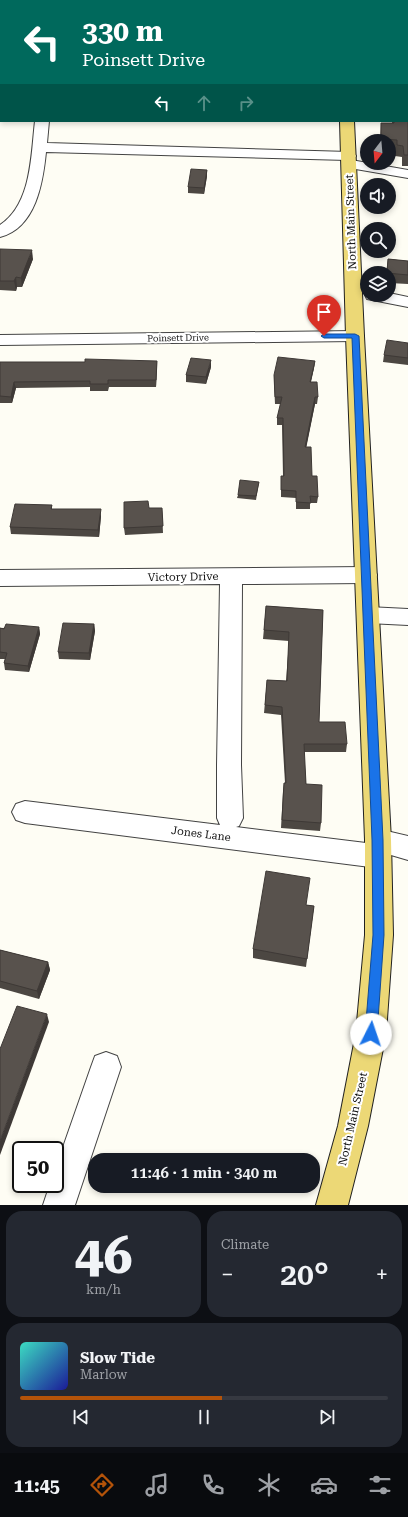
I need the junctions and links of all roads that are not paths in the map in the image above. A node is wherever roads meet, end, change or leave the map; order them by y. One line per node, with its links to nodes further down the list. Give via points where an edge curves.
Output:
1 (42, 122): 3 (street)
2 (347, 122): 4 (main road, North Main Street)
3 (38, 147): 4 (street); 6 (street, via 35,179 28,205 15,221)
4 (349, 160): 5 (street); 7 (main road, North Main Street)
5 (408, 174)
6 (0, 232)
7 (361, 266)
8 (396, 300): 10 (street)
9 (362, 302): 11 (main road, North Main Street)
10 (408, 302)
11 (355, 336): 12 (street, Poinsett Drive); 13 (main road, North Main Street)
12 (0, 340)
13 (366, 575): 14 (street, Victory Drive); 16 (main road, North Main Street)
14 (231, 576): 15 (street, Victory Drive); 19 (street)
15 (0, 578)
16 (368, 615): 17 (street); 20 (main road, North Main Street)
17 (408, 617)
18 (25, 812): 20 (street, Jones Lane)
19 (230, 818)
20 (378, 848): 21 (street, Jones Lane); 24 (main road, North Main Street, via 379,935 371,1034 353,1126)
21 (408, 848)
22 (106, 1067): 23 (street)
23 (59, 1205)
24 (332, 1205)

